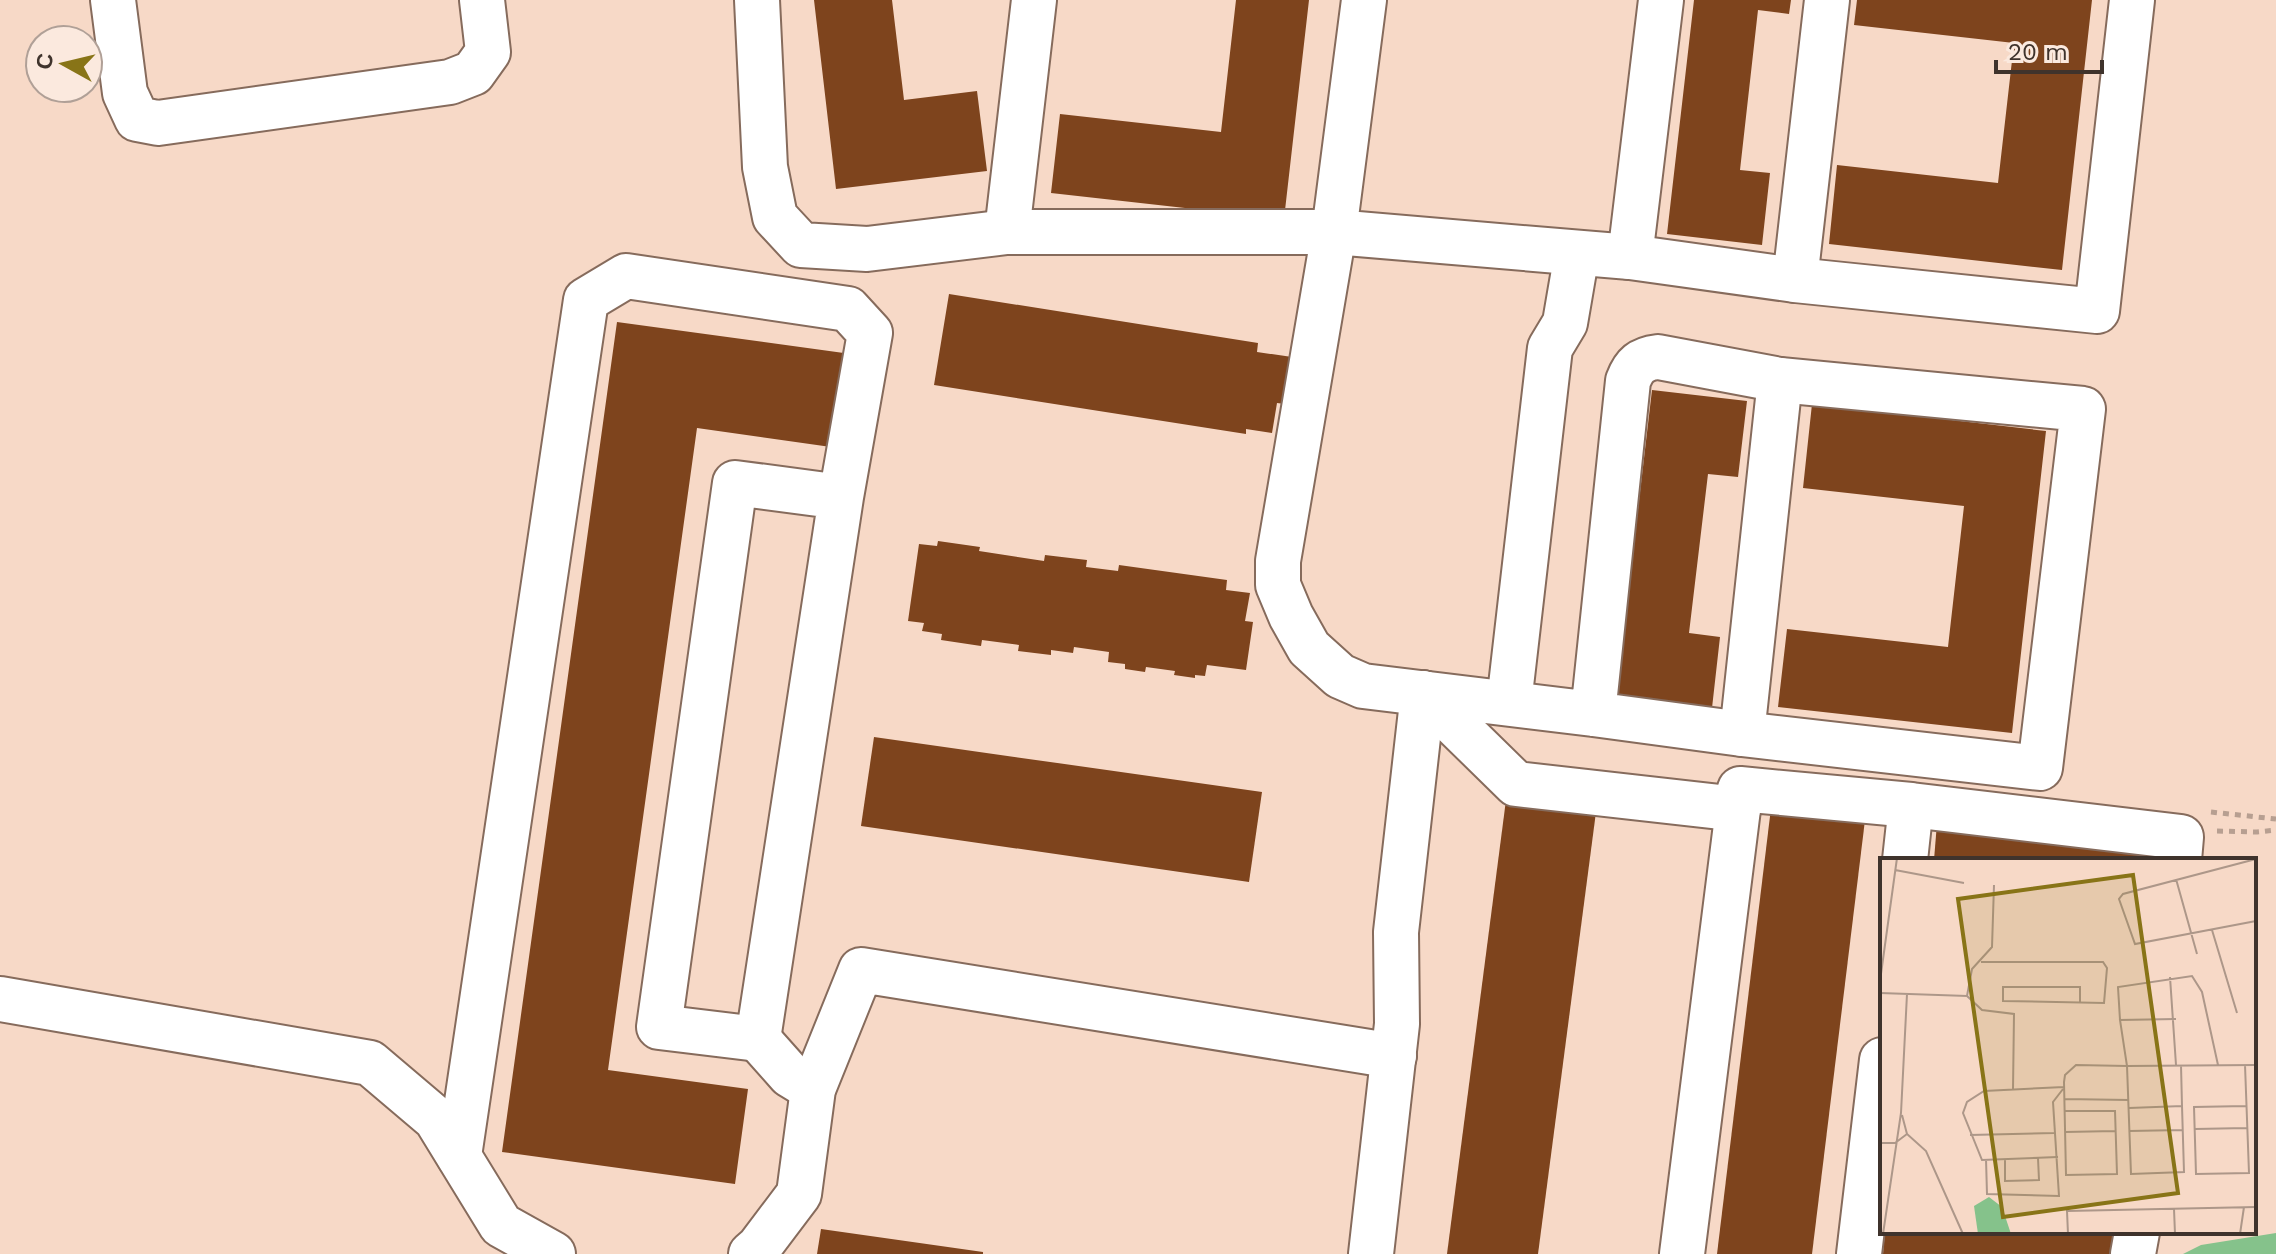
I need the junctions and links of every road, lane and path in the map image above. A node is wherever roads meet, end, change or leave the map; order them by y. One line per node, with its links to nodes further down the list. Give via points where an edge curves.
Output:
1 (113, 0): 2 (street, via 125,93 137,119 158,123 450,82 473,73 488,52)
2 (482, 0)
3 (757, 0): 9 (street, via 765,167 775,217 801,245 867,249)
4 (1034, 0): 9 (street)
5 (1364, 0): 10 (street)
6 (1661, 0): 12 (street)
7 (1827, 0): 13 (street)
8 (2132, 0): 13 (street, via 2097,311)
9 (1007, 232): 10 (street)
10 (1334, 232): 11 (street); 16 (street, via 1278,585 1309,648 1340,676 1363,686)
11 (1577, 253): 12 (street); 17 (street, via 1565,323 1550,348)
12 (1630, 257): 13 (street)
13 (1795, 280)
14 (1780, 380): 18 (street, via 1658,357 1633,367); 19 (street); 19 (street, via 2083,409 2040,768)
15 (841, 497): 26 (street); 26 (street, via 735,483 659,1027); 30 (street, via 870,333 848,309 626,276 586,300)
16 (1423, 693): 17 (street); 21 (street, via 1516,784); 27 (street, via 1396,932)
17 (1509, 703): 18 (street)
18 (1593, 714): 19 (street)
19 (1742, 734)
20 (1911, 805): 21 (street, via 1740,789); 23 (street); 24 (street)
21 (1738, 809): 36 (street)
22 (2276, 830): 23 (path, via 2224,829)
23 (2180, 849)
24 (1905, 858)
25 (0, 999): 30 (street, via 370,1063 436,1119)
26 (758, 1039): 28 (street, via 790,1075)
27 (1394, 1056): 28 (street, via 861,970); 35 (street)
28 (813, 1089): 34 (street, via 799,1194)
29 (1880, 1095): 31 (street)
30 (459, 1156): 33 (street, via 501,1225)
31 (1875, 1182): 37 (street)
32 (2137, 1234): 38 (street)
33 (553, 1254)
34 (751, 1254)
35 (1371, 1254)
36 (1682, 1254)
37 (1859, 1254)
38 (2133, 1254)

